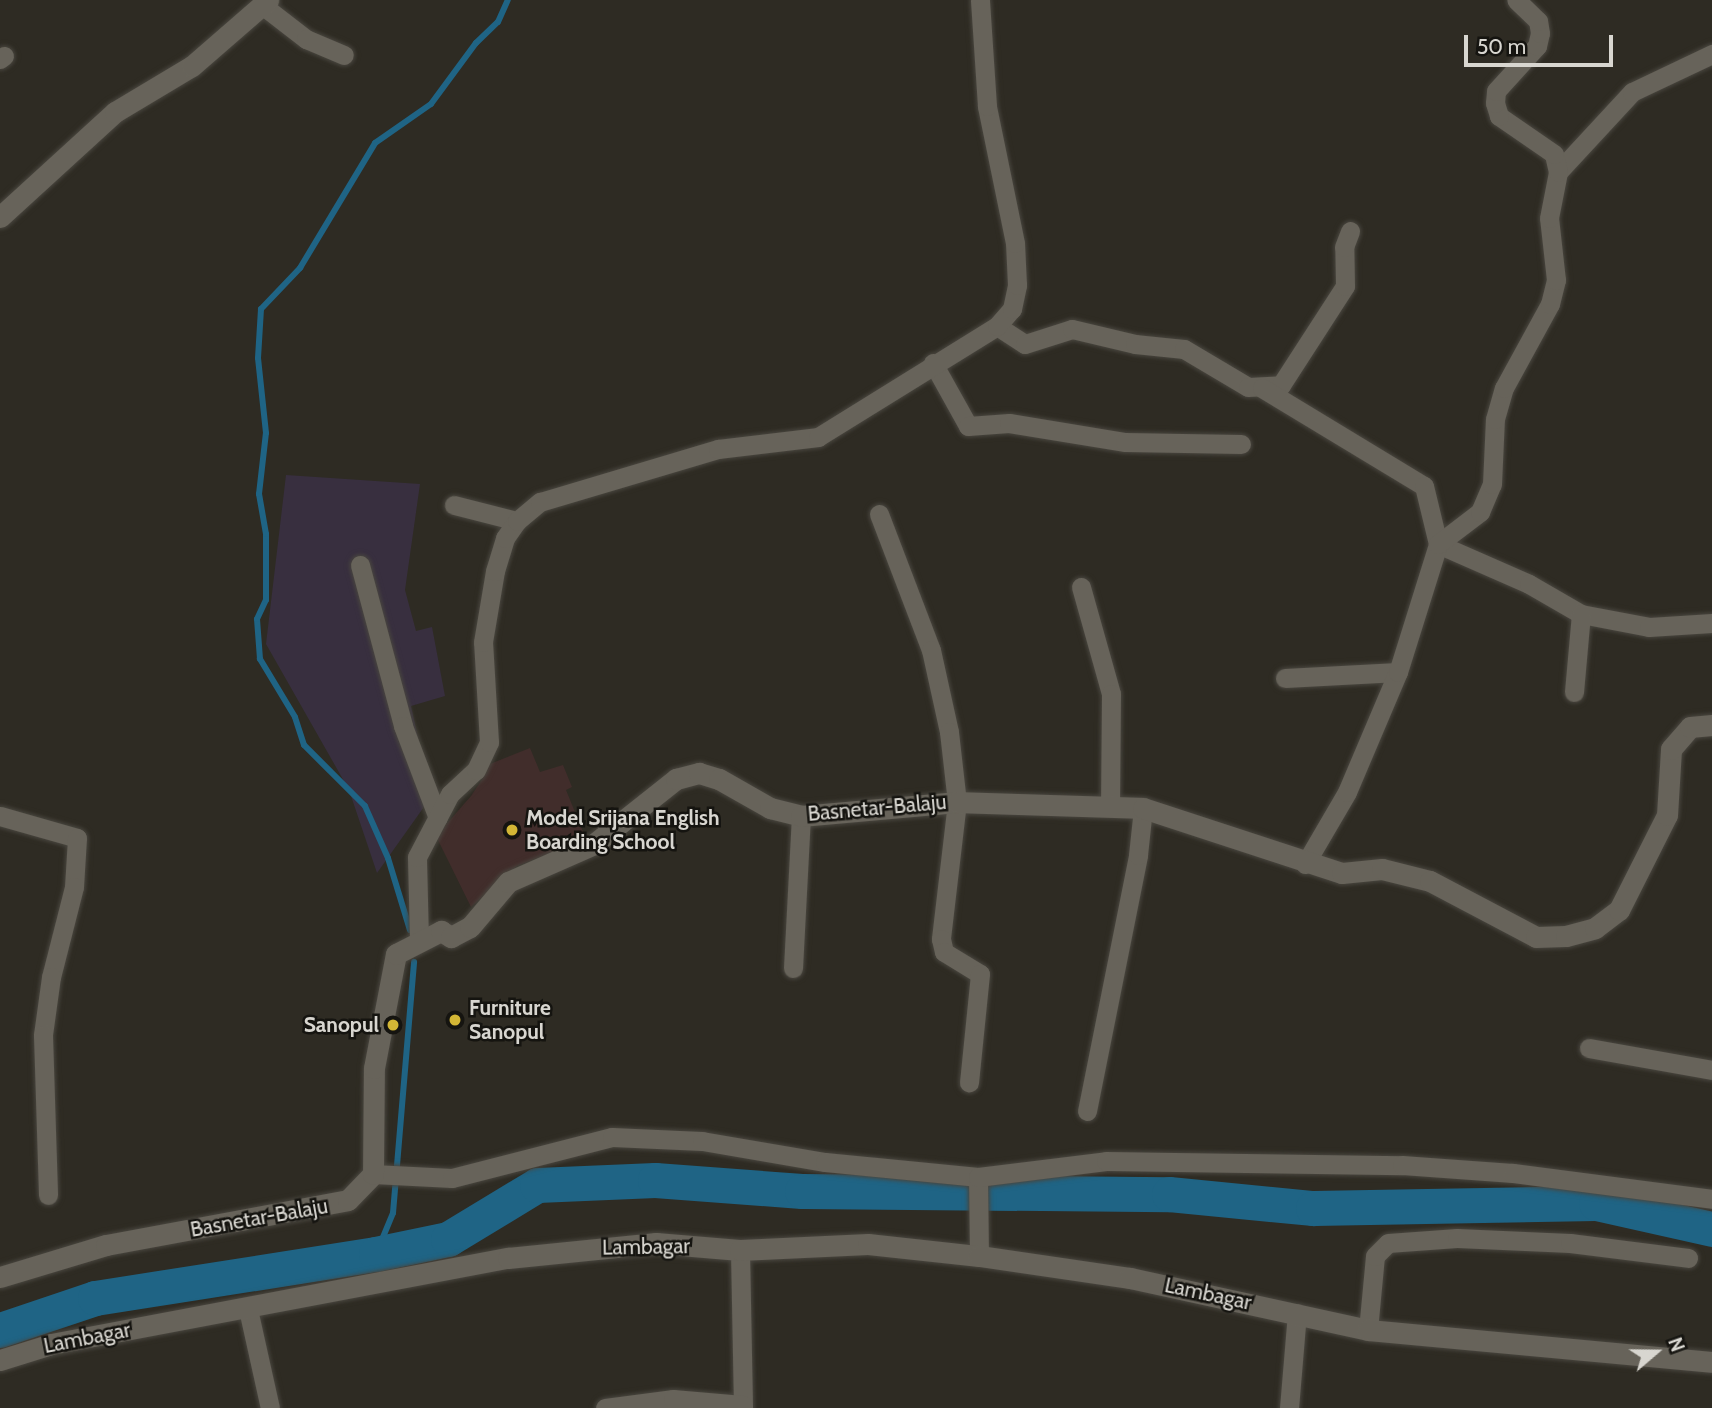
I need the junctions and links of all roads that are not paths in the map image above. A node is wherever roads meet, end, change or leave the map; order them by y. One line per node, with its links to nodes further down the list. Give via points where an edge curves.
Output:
1 (980, 0): 9 (street, via 987,106 1015,243 1017,285 1012,309)
2 (1516, 0): 6 (street, via 1538,21 1540,33 1537,46 1496,91 1494,103 1499,116 1554,154)
3 (265, 3): 5 (street, via 306,39); 7 (street, via 192,66 115,113)
4 (1712, 54): 6 (street, via 1632,92)
5 (344, 55)
6 (1558, 172): 16 (street, via 1549,218 1556,280 1550,304 1504,388 1495,419 1492,484 1480,512)
7 (0, 217)
8 (1350, 231): 11 (street, via 1344,247 1345,286 1281,385)
9 (997, 326): 10 (street); 11 (street, via 1025,344 1072,329 1135,344 1184,349 1248,387)
10 (933, 363): 12 (street, via 968,426 1009,423 1125,442); 15 (street, via 818,438 718,449 540,502)
11 (1262, 388): 16 (street, via 1424,486 1434,512)
12 (1241, 444)
13 (454, 505): 15 (street)
14 (879, 514): 25 (street, via 938,674)
15 (517, 521): 30 (street, via 505,538 495,571 483,642 489,742 477,770 450,794)
16 (1438, 544): 19 (street, via 1529,584); 21 (street)
17 (360, 565): 30 (street, via 403,726)
18 (1082, 587): 26 (street, via 1111,694)
19 (1581, 614): 20 (street, via 1649,627); 23 (street)
20 (1712, 623)
21 (1398, 672): 22 (street); 31 (street, via 1347,792)
22 (1285, 678)
23 (1574, 692)
24 (1712, 724): 31 (street, Basnetar-Balaju, via 1690,727 1671,748 1667,815 1619,910 1595,928 1566,936 1536,937 1430,881 1382,869 1342,873)
25 (957, 802): 26 (street, Basnetar-Balaju); 28 (street, Basnetar-Balaju); 36 (street, via 941,939 944,952 980,974)
26 (1110, 805): 27 (street, Basnetar-Balaju)
27 (1143, 807): 31 (street, Basnetar-Balaju); 37 (street, via 1138,855)
28 (802, 816): 32 (street, Basnetar-Balaju, via 770,808 699,773 676,779 594,844 508,882 470,928 451,937 441,931); 33 (street)
29 (0, 817): 40 (street, via 77,838 74,887 51,978 43,1035)
30 (438, 818): 32 (street, via 417,857)
31 (1305, 864)
32 (419, 940): 38 (street, Basnetar-Balaju, via 393,960 374,1068)
33 (793, 968)
34 (1589, 1048): 35 (street)
35 (1712, 1070)
36 (969, 1082)
37 (1087, 1111)
38 (378, 1174): 39 (street, via 452,1178 603,1137 702,1141); 45 (street, Basnetar-Balaju, via 348,1200 325,1207 106,1245)
39 (978, 1182): 41 (street, via 1106,1161 1402,1165 1513,1173); 43 (street)
40 (48, 1195)
41 (1712, 1199)
42 (740, 1250): 43 (street, Lambagar, via 869,1244); 46 (street, Lambagar, via 656,1243 577,1249 508,1258); 51 (street)
43 (979, 1256): 47 (street, Lambagar, via 1130,1278)
44 (1688, 1258): 48 (street, via 1558,1242 1457,1238 1388,1242 1375,1256)
45 (0, 1277)
46 (248, 1309): 49 (street, Lambagar, via 51,1344); 52 (street)
47 (1297, 1313): 48 (street, Lambagar); 54 (street)
48 (1368, 1330): 50 (street, Lambagar)
49 (0, 1360)
50 (1712, 1362)
51 (743, 1407): 53 (street, via 673,1399)
52 (270, 1408)
53 (605, 1408)
54 (1289, 1408)

